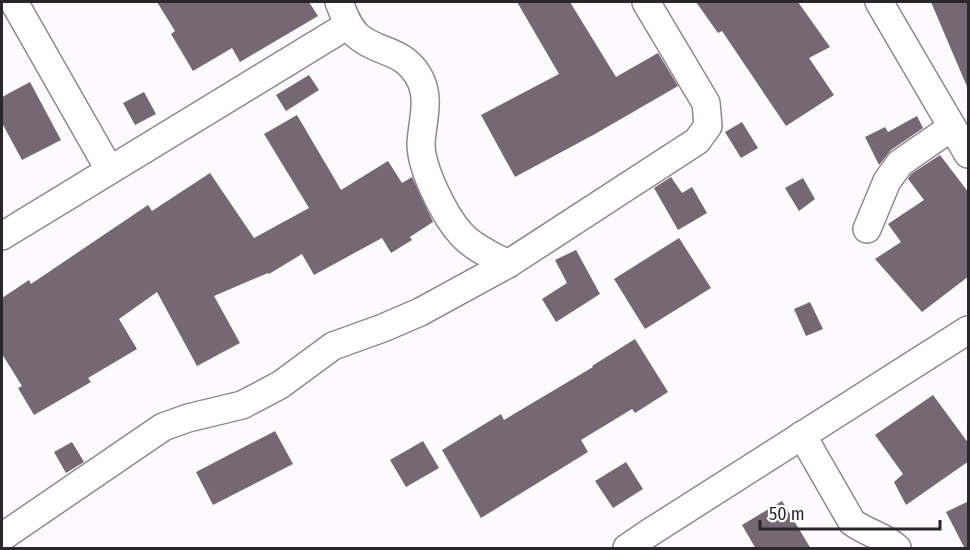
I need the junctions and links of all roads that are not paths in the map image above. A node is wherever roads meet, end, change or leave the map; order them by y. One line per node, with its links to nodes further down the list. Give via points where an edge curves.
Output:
1 (14, 2): 7 (street)
2 (646, 2): 10 (street, via 706,103 708,126 697,141)
3 (879, 2): 5 (street)
4 (344, 13): 7 (street); 10 (street, via 358,36 402,57 419,77 426,110 421,146 424,170 462,235)
5 (952, 127): 6 (street); 8 (street, via 900,163 887,181)
6 (969, 154)
7 (109, 169): 9 (street)
8 (867, 229)
9 (2, 236)
10 (508, 264): 13 (street, via 420,312 333,346 280,385 242,405 163,427)
11 (969, 330): 12 (street)
12 (802, 435): 14 (street); 15 (street, via 852,522)
13 (2, 537)
14 (627, 549)
15 (897, 549)

